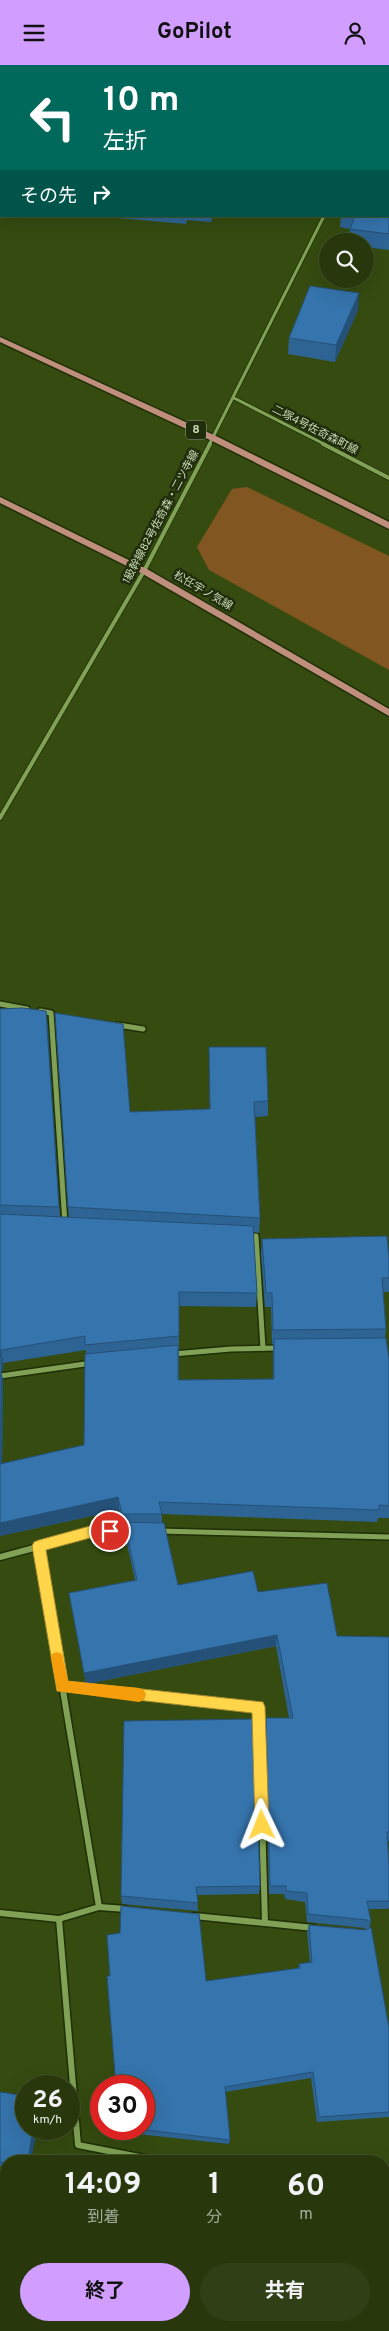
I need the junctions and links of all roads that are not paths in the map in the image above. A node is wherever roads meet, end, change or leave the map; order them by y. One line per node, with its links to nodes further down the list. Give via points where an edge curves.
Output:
1 (324, 217): 3 (street, 1級幹線82号佐奇森・二ツ寺線)
2 (0, 339): 4 (main road, 8)
3 (234, 398): 4 (street, 1級幹線82号佐奇森・二ツ寺線); 5 (street, 二塚4号佐奇森町線)
4 (213, 438): 7 (main road, 8); 8 (street, 1級幹線82号佐奇森・二ツ寺線)
5 (389, 477)
6 (0, 500): 8 (main road, 松任宇ノ気線)
7 (389, 526)
8 (144, 571): 9 (main road, 松任宇ノ気線); 10 (street, 1級幹線82号佐奇森・二ツ寺線)
9 (389, 713)
10 (0, 817)
11 (0, 1004): 12 (street)
12 (51, 1013): 13 (street); 17 (street)
13 (60, 1015)
14 (116, 1024): 15 (street)
15 (143, 1029)
16 (56, 1224): 17 (street)
17 (65, 1224): 18 (street)
18 (74, 1225)
19 (246, 1235): 20 (street, via 256,1236)
20 (263, 1348): 21 (street); 22 (street)
21 (291, 1348)
22 (165, 1355)
23 (99, 1362): 24 (street)
24 (0, 1376)
25 (140, 1531): 28 (street, via 90,1532)
26 (150, 1531): 27 (street)
27 (389, 1537)
28 (39, 1546): 29 (street); 30 (street)
29 (0, 1557)
30 (62, 1687): 31 (street); 36 (street, via 259,1707)
31 (99, 1907): 32 (street); 35 (street)
32 (138, 1910)
33 (0, 1913): 35 (street)
34 (187, 1915): 36 (street)
35 (59, 1919): 38 (street, via 78,2145)
36 (265, 1923): 37 (street)
37 (325, 1929)
38 (129, 2155)

